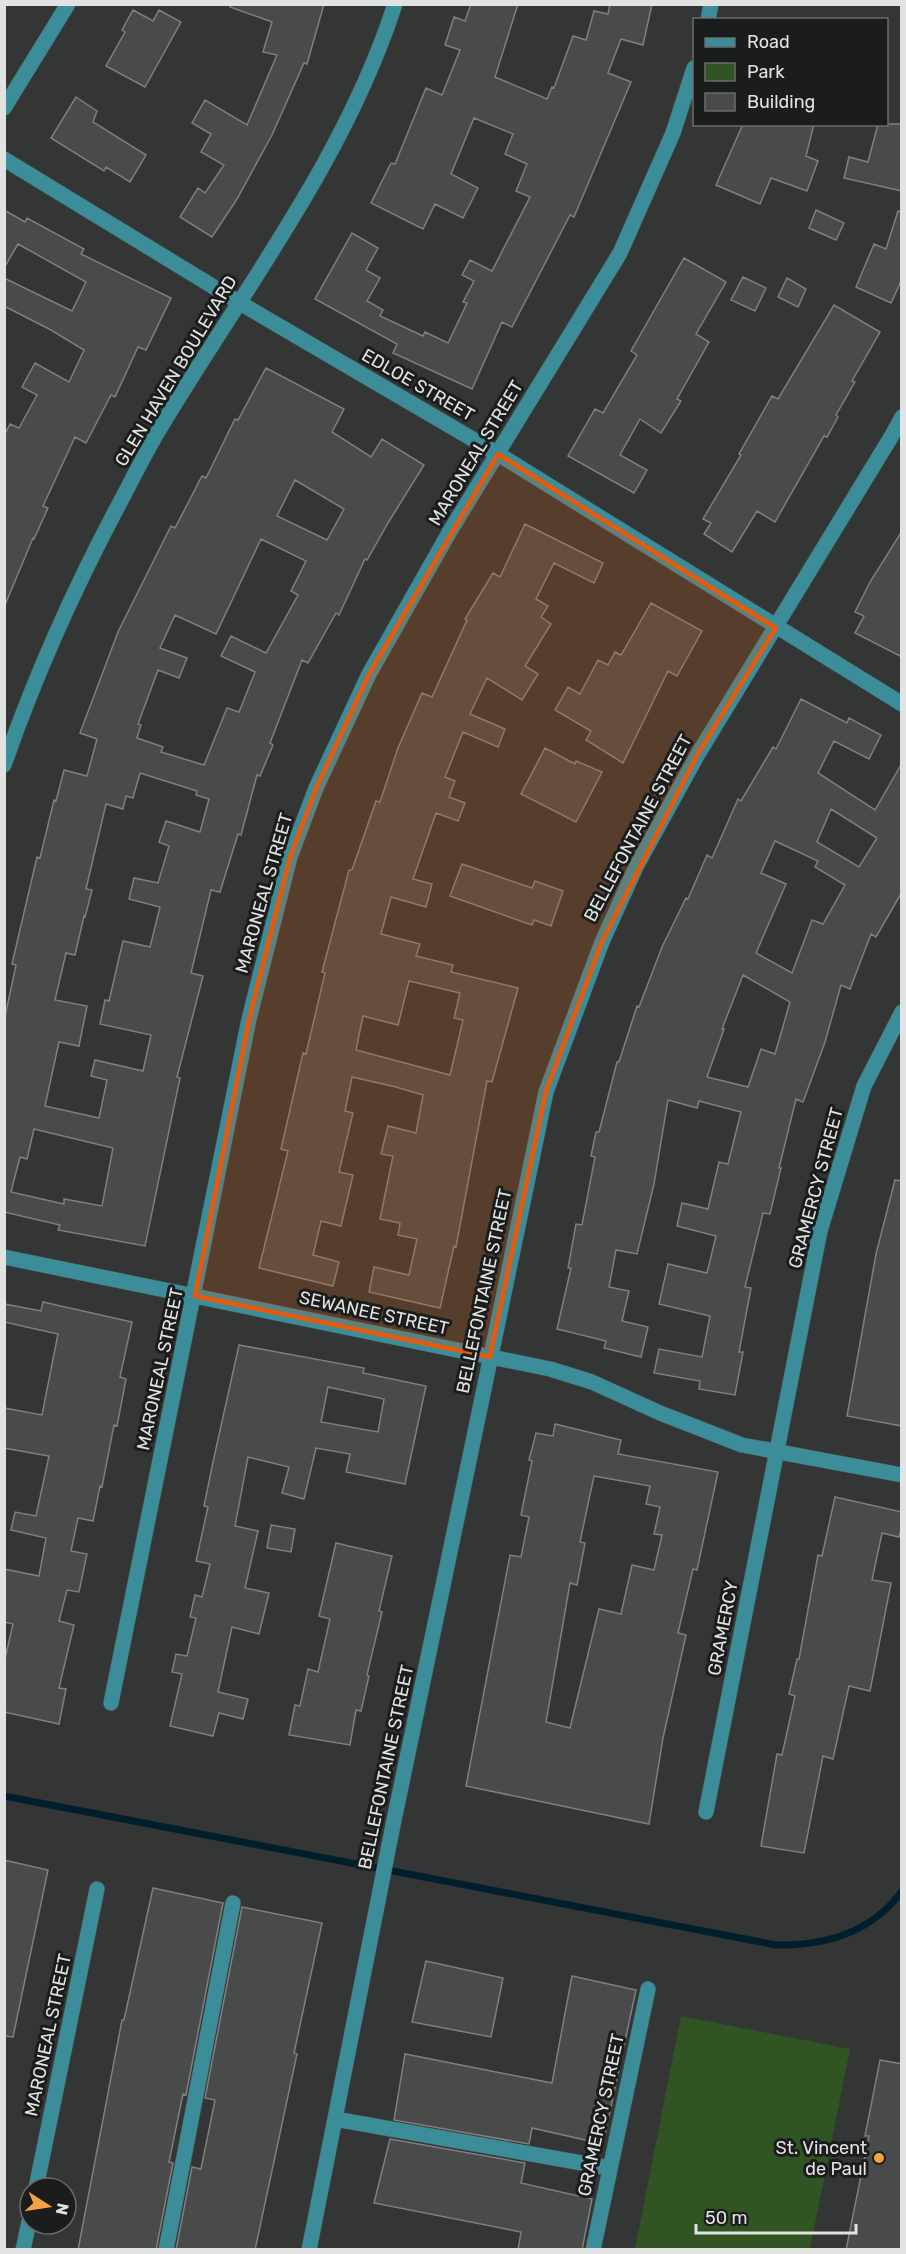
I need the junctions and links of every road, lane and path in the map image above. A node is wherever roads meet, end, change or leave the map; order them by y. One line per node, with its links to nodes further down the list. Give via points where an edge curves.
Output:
1 (68, 4): 4 (street)
2 (395, 4): 6 (street, GLEN HAVEN BOULEVARD, via 381,47 326,161)
3 (693, 71): 8 (street, MARONEAL STREET, via 674,133 620,253)
4 (4, 108)
5 (4, 159): 6 (street, EDLOE STREET)
6 (240, 303): 8 (street, EDLOE STREET); 11 (street, GLEN HAVEN BOULEVARD, via 155,436 94,552 58,627)
7 (902, 417): 9 (street, BELLEFONTAINE STREET)
8 (498, 454): 9 (street, EDLOE STREET); 14 (street, MARONEAL STREET, via 369,674 316,788 291,857 249,1019)
9 (776, 628): 10 (street, EDLOE STREET); 15 (street, BELLEFONTAINE STREET, via 698,754 636,867 602,942 546,1092)
10 (902, 704)
11 (4, 765)
12 (902, 1012): 16 (street, GRAMERCY STREET, via 864,1086 820,1231)
13 (4, 1257): 14 (street, SEWANEE STREET)
14 (195, 1296): 15 (street, SEWANEE STREET); 18 (street, MARONEAL STREET)
15 (490, 1357): 16 (street, SEWANEE STREET, via 592,1382 742,1445); 23 (street, BELLEFONTAINE STREET)
16 (778, 1452): 17 (street, SEWANEE STREET); 19 (street, GRAMERCY)
17 (902, 1475)
18 (111, 1704)
19 (706, 1812)
20 (98, 1889): 25 (street, MARONEAL STREET)
21 (233, 1903): 26 (street)
22 (648, 1989): 24 (street, GRAMERCY STREET)
23 (335, 2119): 24 (street); 27 (street, BELLEFONTAINE STREET)
24 (610, 2168): 28 (street, GRAMERCY STREET)
25 (38, 2176)
26 (166, 2250)
27 (309, 2250)
28 (593, 2250)

